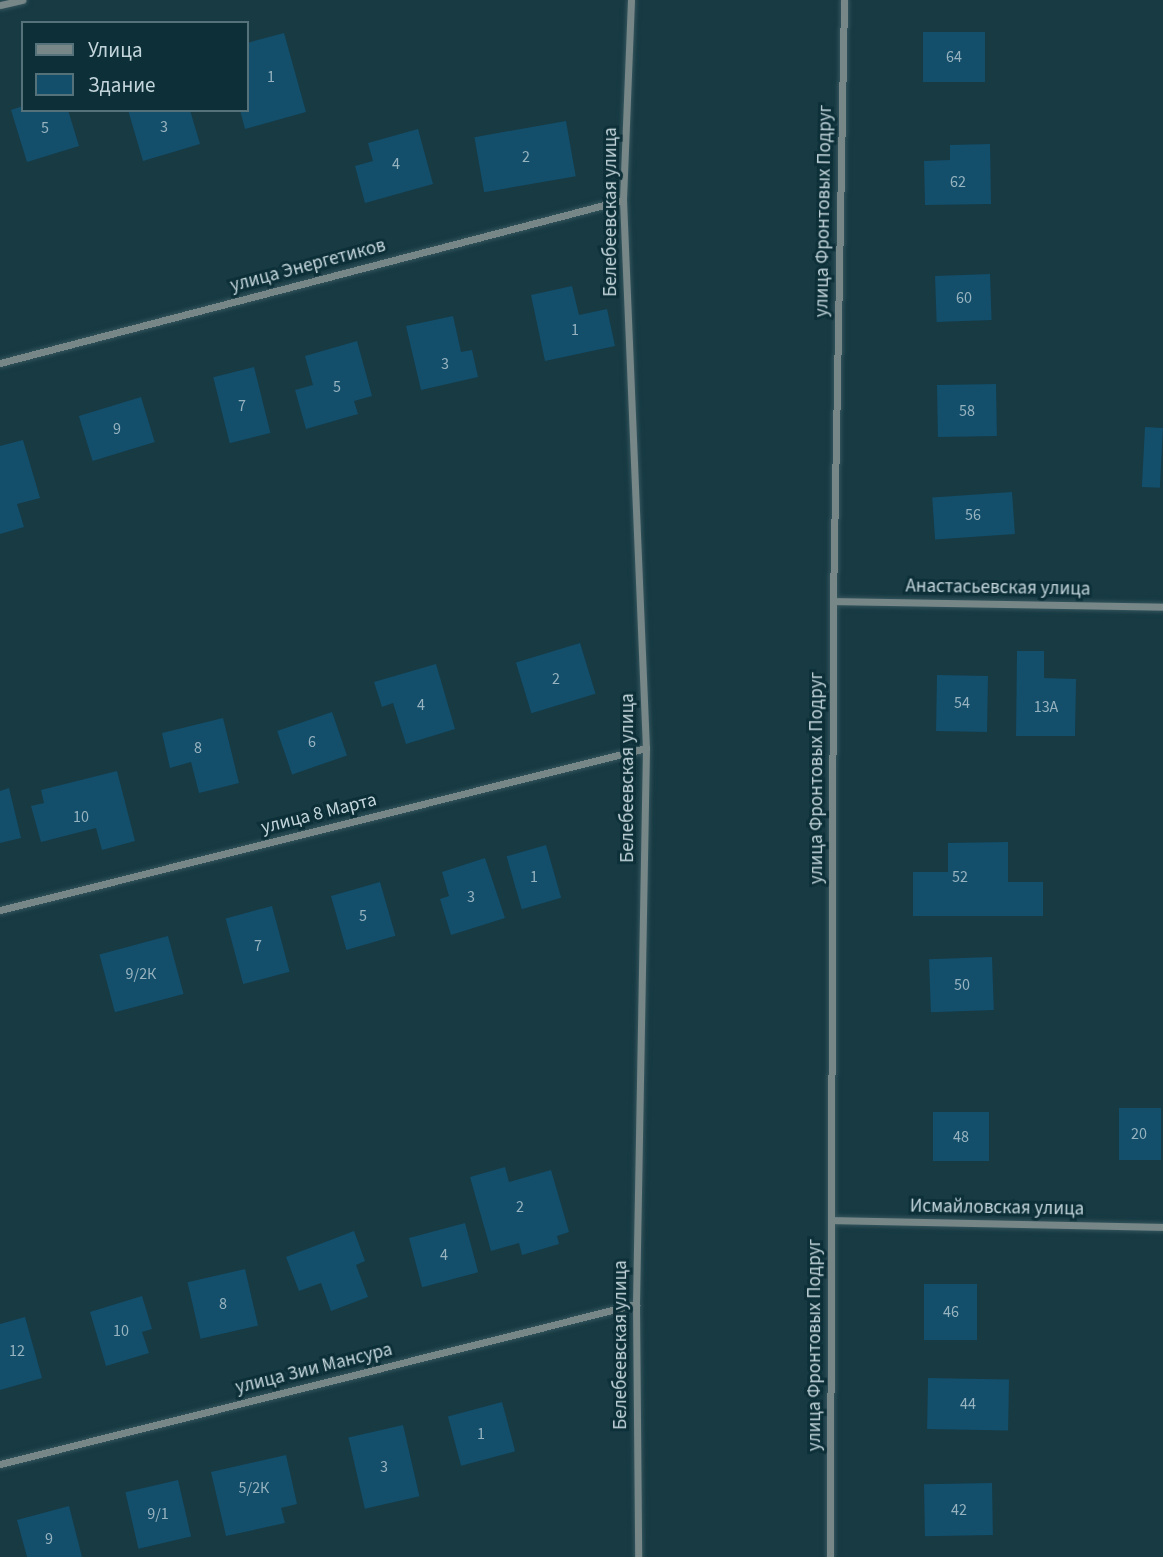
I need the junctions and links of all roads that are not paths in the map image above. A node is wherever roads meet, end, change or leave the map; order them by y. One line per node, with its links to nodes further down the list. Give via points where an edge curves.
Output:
1 (22, 0): 4 (street)
2 (631, 0): 5 (street, Белебеевская улица)
3 (844, 0): 7 (street, улица Фронтовых Подруг)
4 (0, 5)
5 (623, 200): 6 (street, улица Энергетиков); 9 (street, Белебеевская улица)
6 (0, 363)
7 (833, 601): 8 (street, Анастасьевская улица); 11 (street, улица Фронтовых Подруг)
8 (1163, 607)
9 (646, 748): 10 (street, улица 8 Марта); 13 (street, Белебеевская улица)
10 (0, 910)
11 (831, 1220): 12 (street, Исмайловская улица); 16 (street, улица Фронтовых Подруг)
12 (1163, 1227)
13 (636, 1304): 14 (street, улица Зии Мансура); 15 (street, Белебеевская улица)
14 (0, 1464)
15 (639, 1557)
16 (830, 1557)

